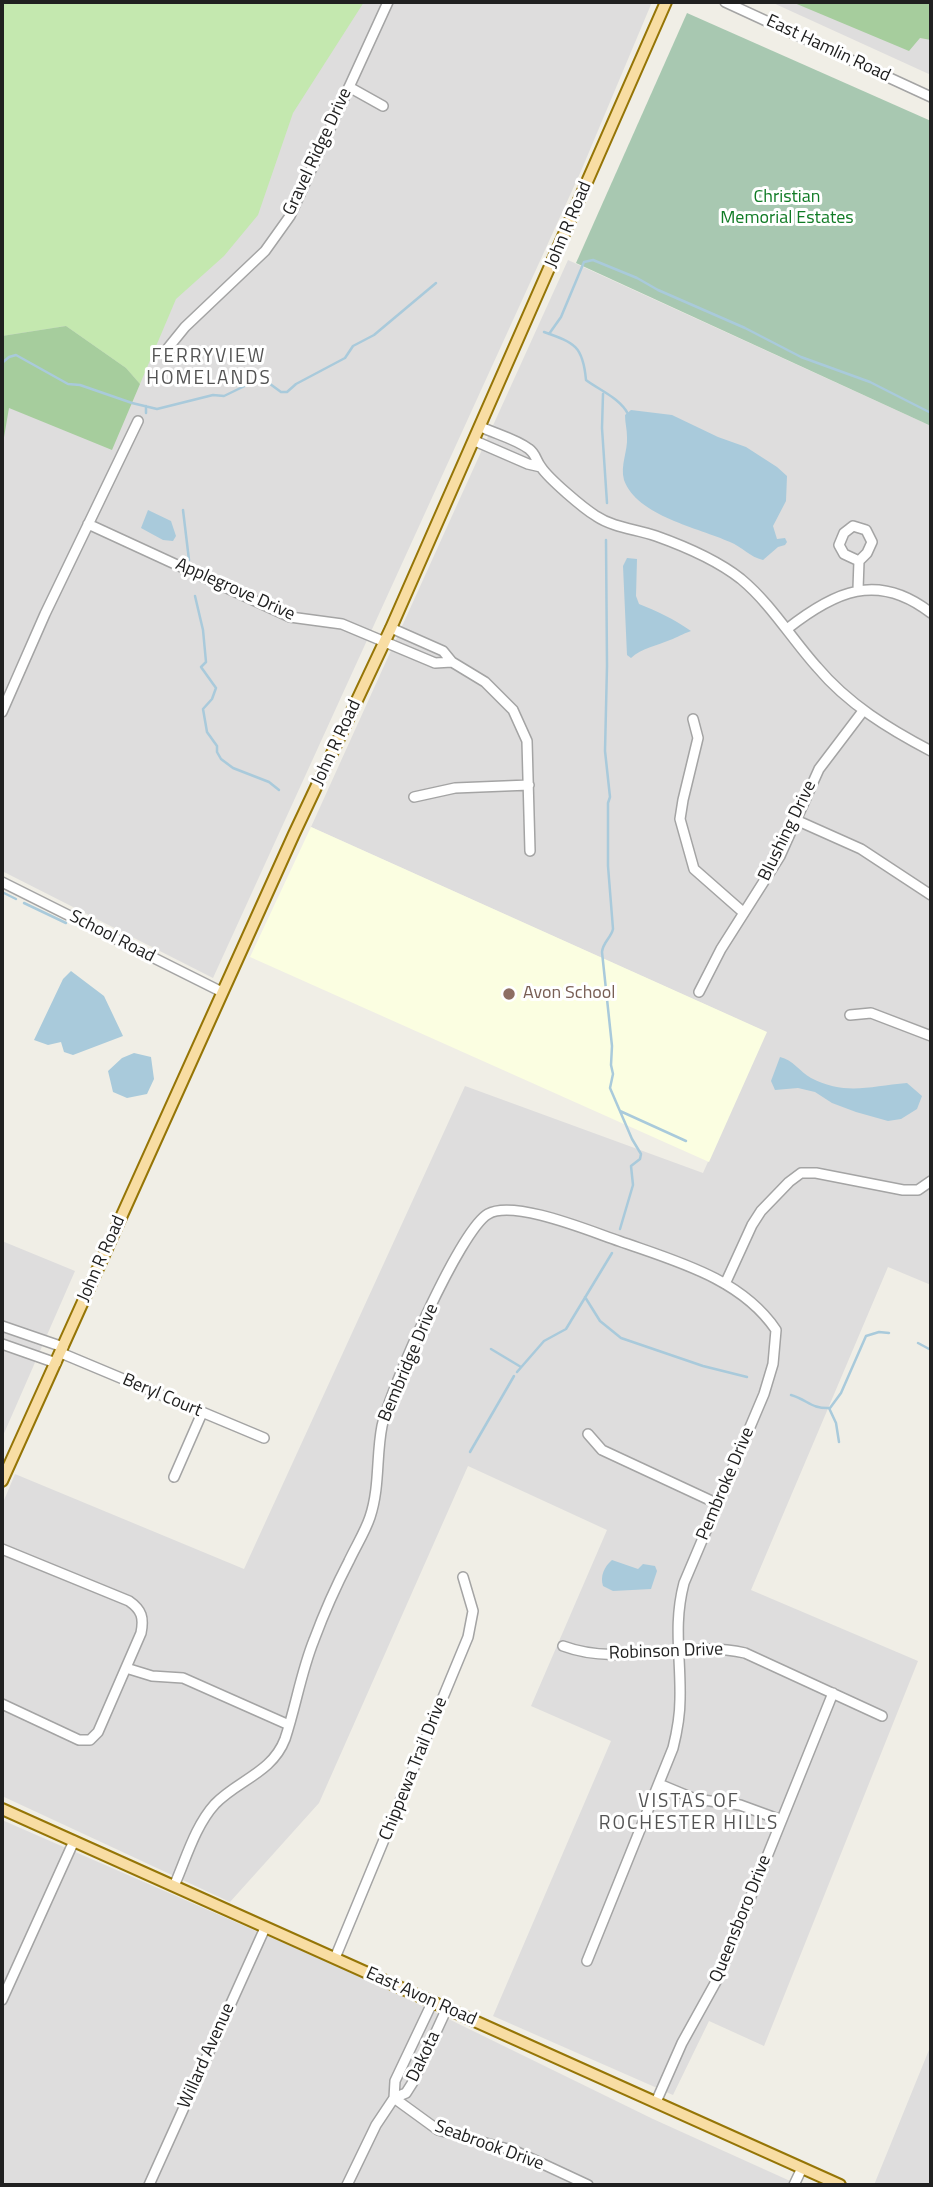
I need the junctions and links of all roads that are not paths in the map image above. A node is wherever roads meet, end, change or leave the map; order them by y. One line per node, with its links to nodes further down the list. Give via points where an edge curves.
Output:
1 (388, 2): 4 (street, Gravel Ridge Drive)
2 (666, 2): 9 (main road, John R Road)
3 (725, 2): 5 (street, East Hamlin Road)
4 (349, 87): 6 (street); 7 (street, Gravel Ridge Drive, via 282,228 250,268)
5 (931, 97)
6 (383, 106)
7 (168, 348)
8 (138, 421): 12 (street)
9 (481, 427): 10 (main road, John R Road); 11 (street, via 529,449)
10 (475, 441): 11 (street); 16 (main road, John R Road)
11 (541, 467): 17 (street, via 597,517 655,536 739,578)
12 (88, 524): 18 (street, Applegrove Drive, via 290,617 342,624); 21 (street)
13 (859, 561): 14 (street)
14 (858, 589): 15 (street, via 890,592); 17 (street, via 813,609)
15 (931, 613)
16 (391, 628): 18 (main road, John R Road); 19 (street, via 443,651)
17 (787, 629): 20 (street, via 817,668)
18 (385, 642): 19 (street, Applegrove Drive, via 435,663); 31 (main road, John R Road)
19 (453, 662): 24 (street, via 485,682 513,710 527,741)
20 (863, 711): 23 (street); 26 (street, Blushing Drive, via 819,769)
21 (2, 712)
22 (693, 719): 30 (street, via 698,738 680,819 694,869)
23 (931, 751)
24 (529, 785): 25 (street, via 455,788); 27 (street)
25 (414, 797)
26 (796, 820): 29 (street, via 861,849); 30 (street, Blushing Drive, via 780,856)
27 (530, 850)
28 (2, 882): 31 (street, School Road)
29 (931, 895)
30 (744, 913): 32 (street, Blushing Drive)
31 (222, 992): 39 (main road, John R Road)
32 (699, 992)
33 (850, 1015): 34 (street, via 871,1013)
34 (931, 1035)
35 (931, 1181): 36 (street, via 918,1189 903,1190 801,1173 761,1211)
36 (725, 1284): 45 (street, Pembroke Drive, via 750,1300 776,1330 764,1394); 54 (street, Bembridge Drive, via 545,1215 490,1213 478,1224 455,1257 387,1407 370,1517 313,1642)
37 (2, 1326): 39 (street)
38 (2, 1344): 39 (street)
39 (60, 1354): 40 (street, Beryl Court); 44 (main road, John R Road)
40 (202, 1413): 42 (street, Beryl Court); 43 (street)
41 (588, 1434): 45 (street, via 602,1450)
42 (264, 1438)
43 (174, 1477)
44 (2, 1481)
45 (716, 1503): 49 (street, Pembroke Drive, via 684,1583 678,1607)
46 (2, 1549): 50 (street, via 138,1607 143,1622)
47 (463, 1577): 61 (street, Chippewa Trail Drive, via 473,1611 468,1637)
48 (563, 1646): 49 (street, Robinson Drive, via 606,1656)
49 (677, 1651): 51 (street, Robinson Drive, via 724,1648 745,1653); 55 (street, Pembroke Drive, via 678,1728)
50 (126, 1668): 52 (street, via 98,1732 90,1740 79,1740); 54 (street, via 183,1678)
51 (833, 1693): 53 (street, Robinson Drive); 57 (street, Queensboro Drive)
52 (2, 1704)
53 (882, 1716)
54 (289, 1725): 59 (street, Bembridge Drive, via 275,1758 214,1805)
55 (659, 1784): 57 (street, via 695,1799 740,1805); 62 (street, Pembroke Drive)
56 (2, 1809): 58 (main road, East Avon Road)
57 (781, 1821): 67 (street, Queensboro Drive, via 718,1978)
58 (74, 1841): 59 (main road, East Avon Road); 63 (street)
59 (174, 1886): 60 (main road, East Avon Road)
60 (265, 1928): 61 (main road, East Avon Road); 69 (street, Willard Avenue)
61 (335, 1958): 64 (main road, East Avon Road)
62 (586, 1961)
63 (2, 2000)
64 (433, 2001): 65 (main road, East Avon Road); 66 (street, Dakota, via 395,2081)
65 (447, 2008): 66 (street, Dakota, via 413,2082 406,2093); 67 (main road, East Avon Road)
66 (394, 2098): 70 (street, Dakota); 71 (street, Seabrook Drive, via 438,2130 515,2151)
67 (656, 2102): 68 (main road, East Avon Road)
68 (802, 2168): 72 (street); 73 (main road, East Avon Road)
69 (149, 2185)
70 (347, 2185)
71 (589, 2185)
72 (794, 2185)
73 (840, 2185)

